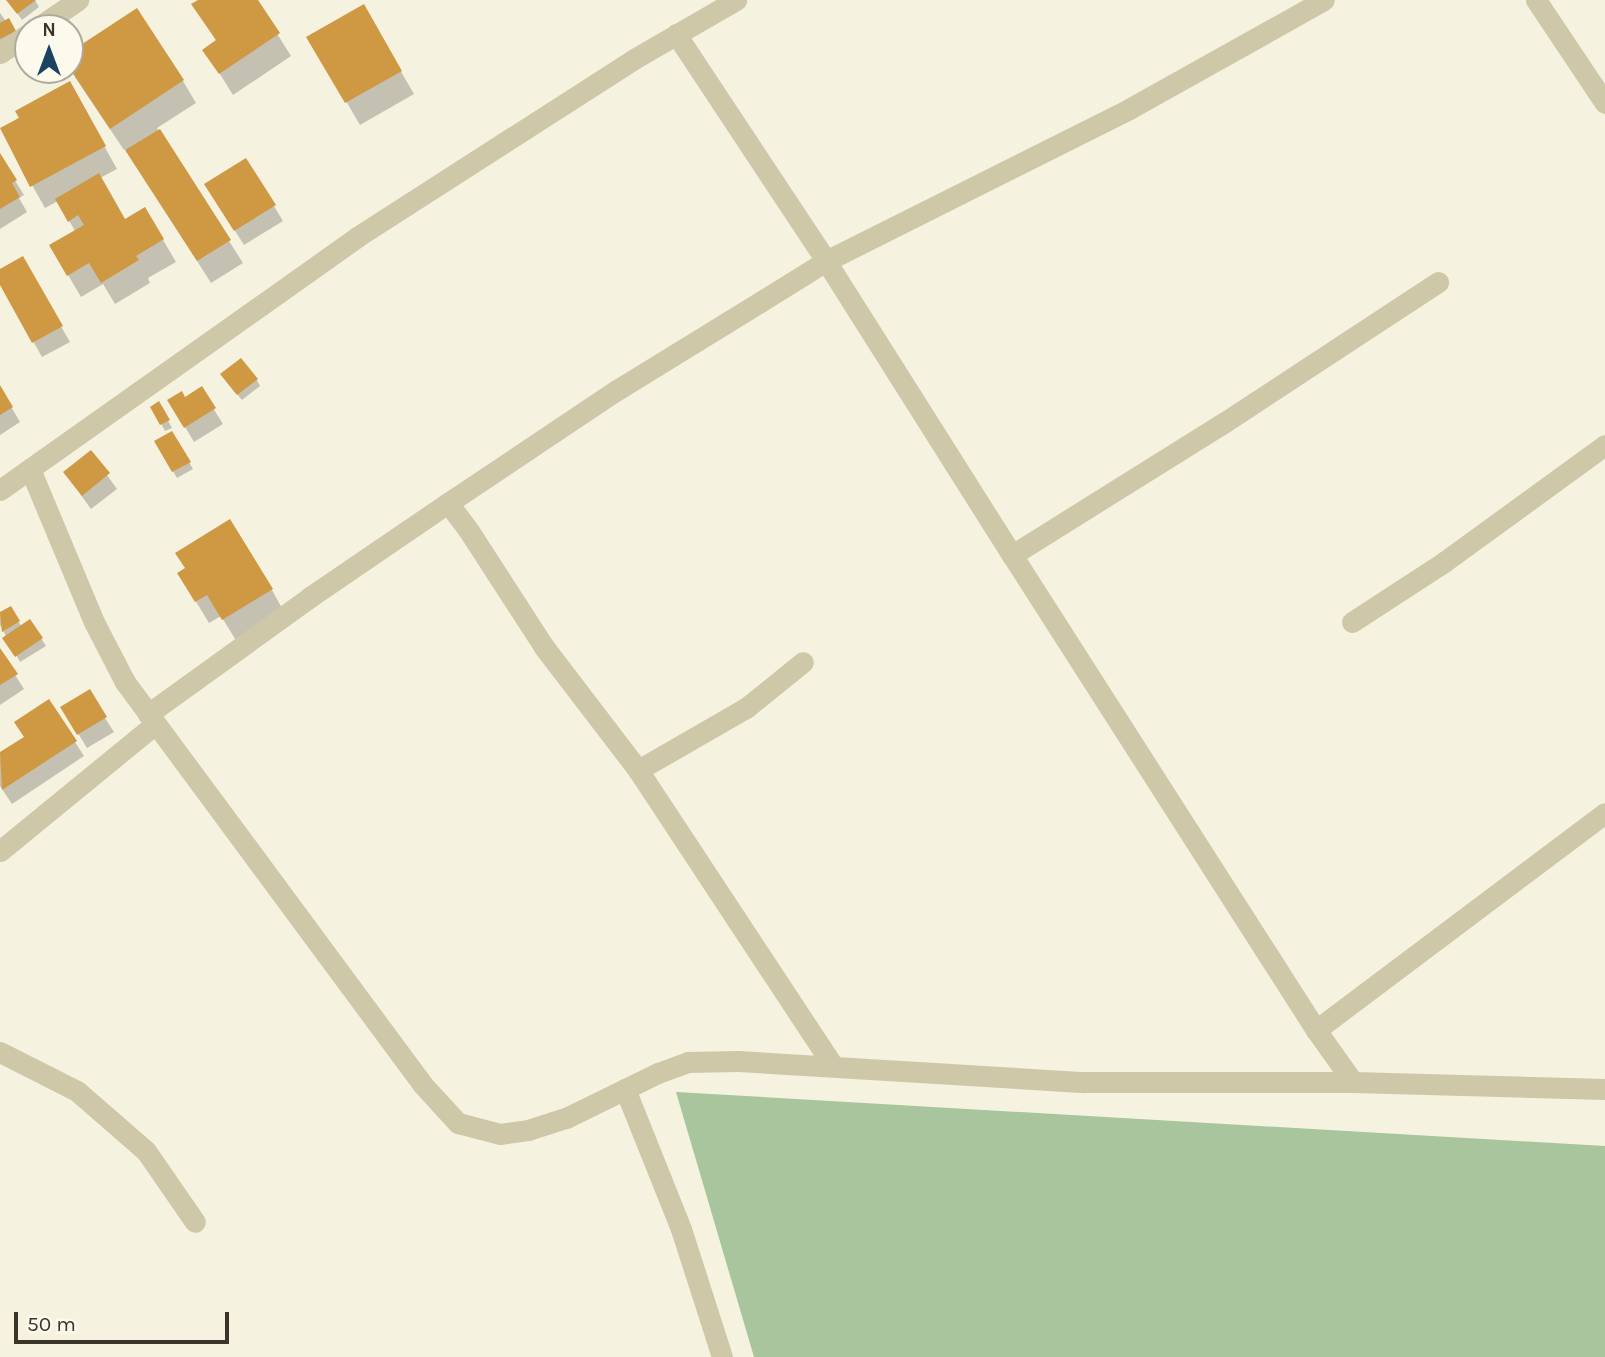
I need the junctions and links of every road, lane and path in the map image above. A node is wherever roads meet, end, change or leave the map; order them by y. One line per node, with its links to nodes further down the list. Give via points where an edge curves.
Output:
1 (78, 0): 5 (street)
2 (736, 0): 6 (street)
3 (1324, 0): 8 (street, via 1129,109)
4 (1536, 0): 7 (street)
5 (58, 14)
6 (676, 34): 8 (street); 11 (street, via 357,237)
7 (1605, 103)
8 (826, 261): 13 (street, via 617,390); 14 (street)
9 (1438, 282): 14 (street)
10 (1605, 445): 15 (street, via 1444,562)
11 (30, 469): 12 (street); 17 (street, via 94,622 125,682)
12 (0, 490)
13 (448, 503): 17 (street, via 310,597); 18 (street, via 544,648)
14 (1012, 555): 21 (street)
15 (1352, 622)
16 (803, 662): 18 (street, via 746,708)
17 (152, 719): 20 (street); 25 (street, via 440,1108 458,1123 500,1134 528,1130 566,1118)
18 (638, 770): 23 (street)
19 (1605, 813): 21 (street)
20 (0, 851)
21 (1316, 1030): 24 (street)
22 (0, 1052): 27 (street, via 78,1091 146,1151)
23 (832, 1066): 24 (street, via 1084,1082); 25 (street, via 690,1062)
24 (1353, 1082): 26 (street)
25 (625, 1089): 28 (street, via 681,1228)
26 (1605, 1089)
27 (195, 1222)
28 (722, 1357)

